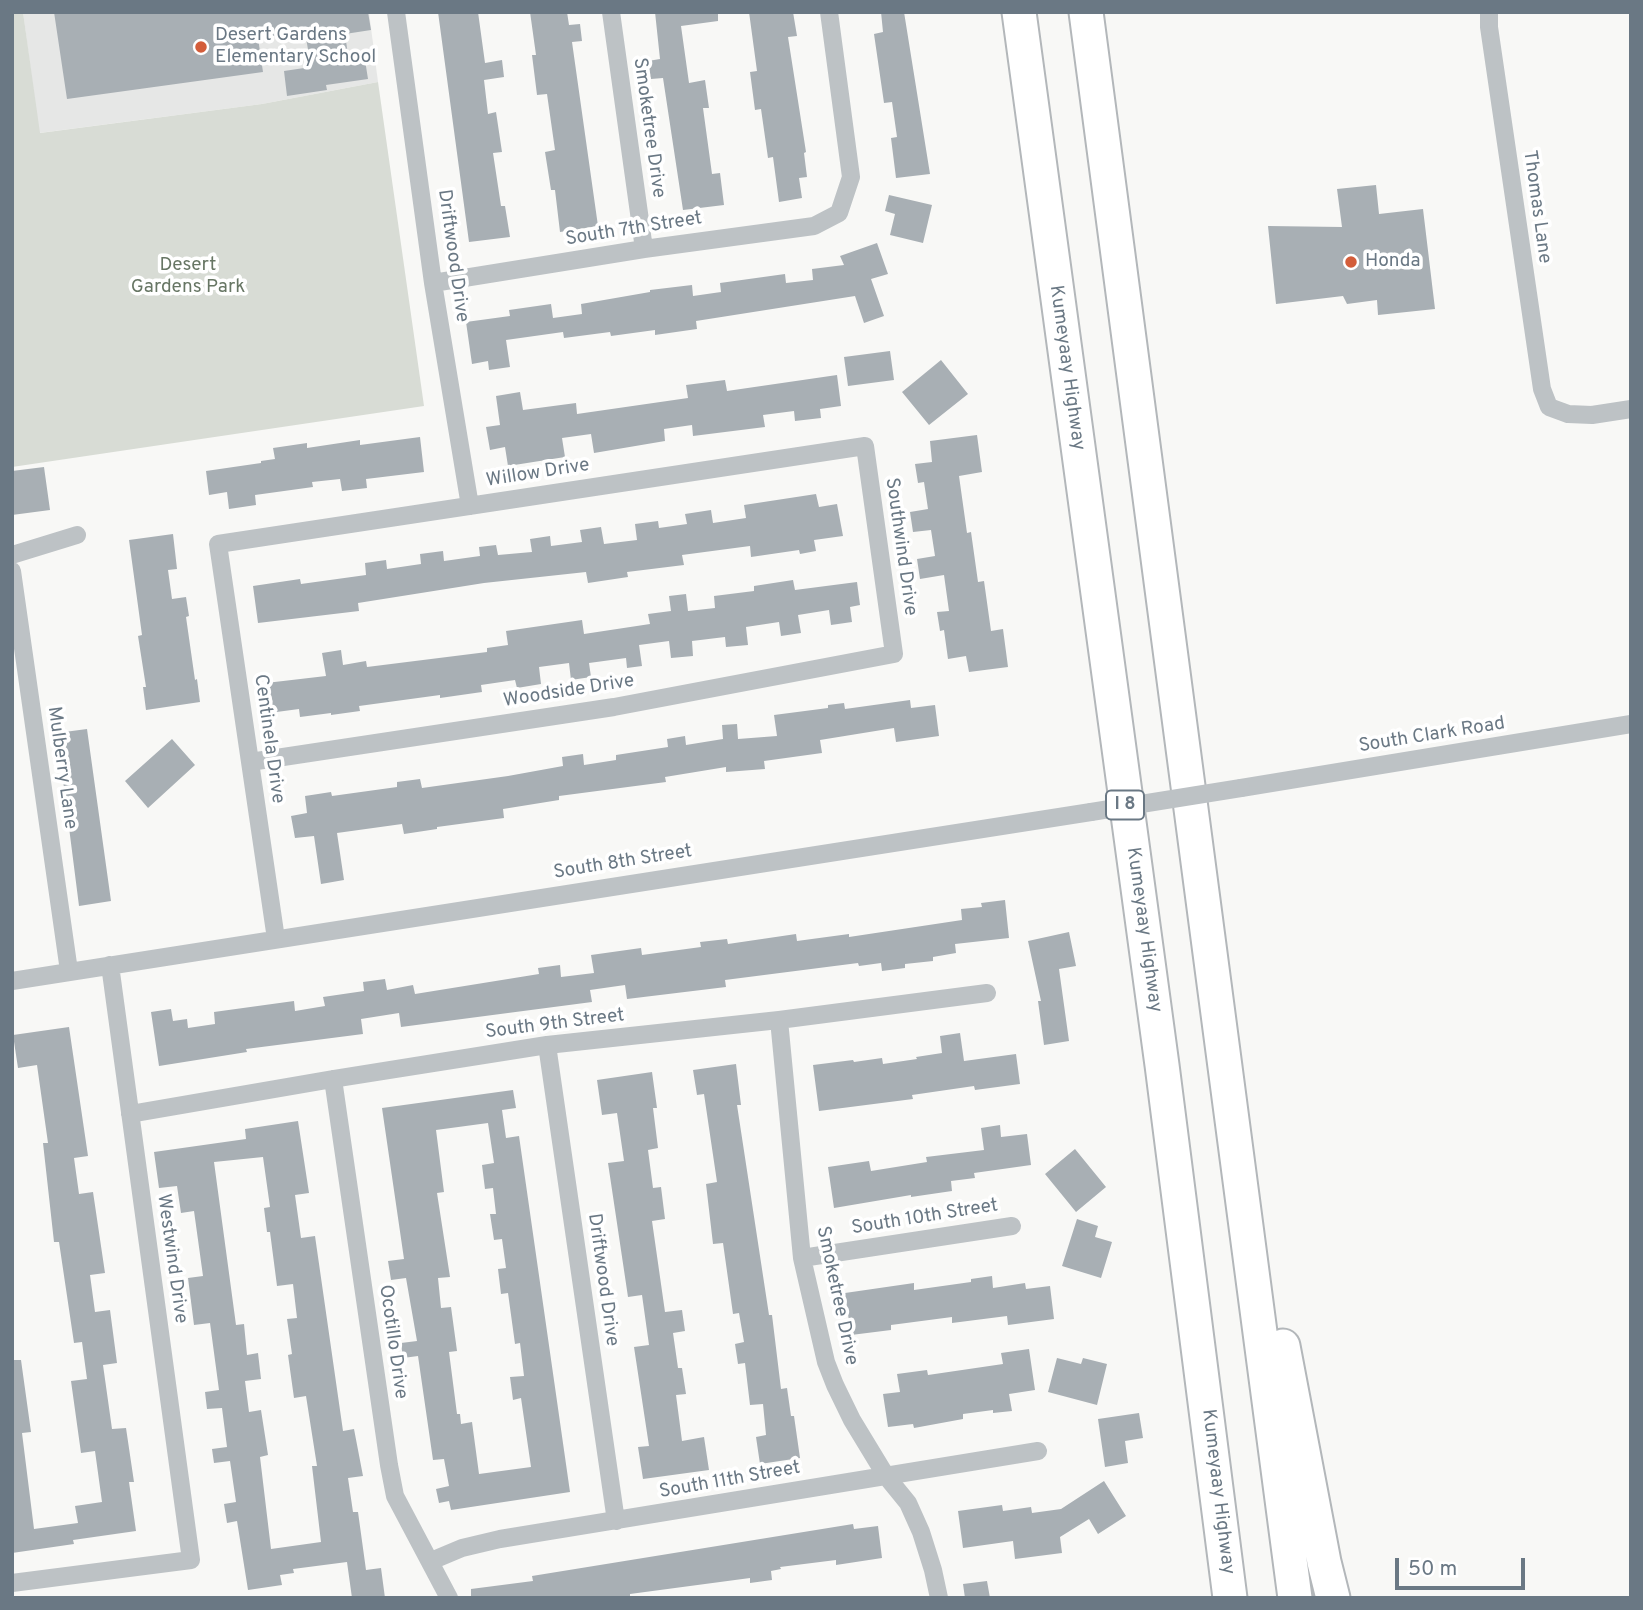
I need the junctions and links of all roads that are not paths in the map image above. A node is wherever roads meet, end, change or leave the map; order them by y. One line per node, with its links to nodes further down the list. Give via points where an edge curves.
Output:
1 (396, 12): 8 (street, Driftwood Drive)
2 (611, 12): 7 (street, Smoketree Drive)
3 (829, 12): 7 (street, South 7th Street, via 851,177 839,213 814,226)
4 (1019, 12): 39 (highway, Kumeyaay Highway / I 8)
5 (1086, 12): 28 (highway)
6 (1489, 12): 9 (street, Thomas Lane, via 1542,388 1549,407 1568,414)
7 (644, 249): 8 (street, South 7th Street)
8 (433, 283): 11 (street, Driftwood Drive)
9 (1631, 409)
10 (865, 446): 11 (street, Willow Drive); 16 (street, Southwind Drive)
11 (470, 506): 13 (street, Willow Drive)
12 (77, 535): 14 (street)
13 (218, 544): 18 (street, Centinela Drive)
14 (12, 555)
15 (12, 571): 22 (street, Mulberry Lane)
16 (894, 654): 18 (street, Woodside Drive, via 614,707)
17 (1631, 724): 19 (street, South Clark Road)
18 (250, 762): 20 (street, Centinela Drive)
19 (1241, 789): 20 (street, South 8th Street, bridge)
20 (276, 939): 21 (street, South 8th Street)
21 (110, 965): 22 (street, South 8th Street); 29 (street, Westwind Drive)
22 (69, 971): 23 (street, South 8th Street)
23 (12, 981)
24 (987, 993): 25 (street, South 9th Street)
25 (779, 1020): 26 (street, South 9th Street); 31 (street, Smoketree Drive)
26 (547, 1045): 27 (street, South 9th Street); 34 (street, Driftwood Drive)
27 (333, 1079): 29 (street, South 9th Street); 35 (street, Ocotillo Drive, via 395,1496)
28 (1228, 1099): 40 (highway); 41 (highway, via 1255,1163 1288,1378)
29 (130, 1114): 36 (street, Westwind Drive, via 191,1560)
30 (1012, 1226): 31 (street, South 10th Street)
31 (802, 1258): 33 (street, Smoketree Drive, via 826,1362)
32 (1038, 1451): 33 (street, South 11th Street)
33 (886, 1476): 34 (street, South 11th Street); 38 (street, Smoketree Drive, via 908,1503 921,1532)
34 (616, 1521): 35 (street, South 11th Street, via 500,1539)
35 (430, 1561): 37 (street, Ocotillo Drive)
36 (12, 1583)
37 (449, 1598)
38 (939, 1598)
39 (1230, 1598)
40 (1295, 1598)
41 (1333, 1598)

